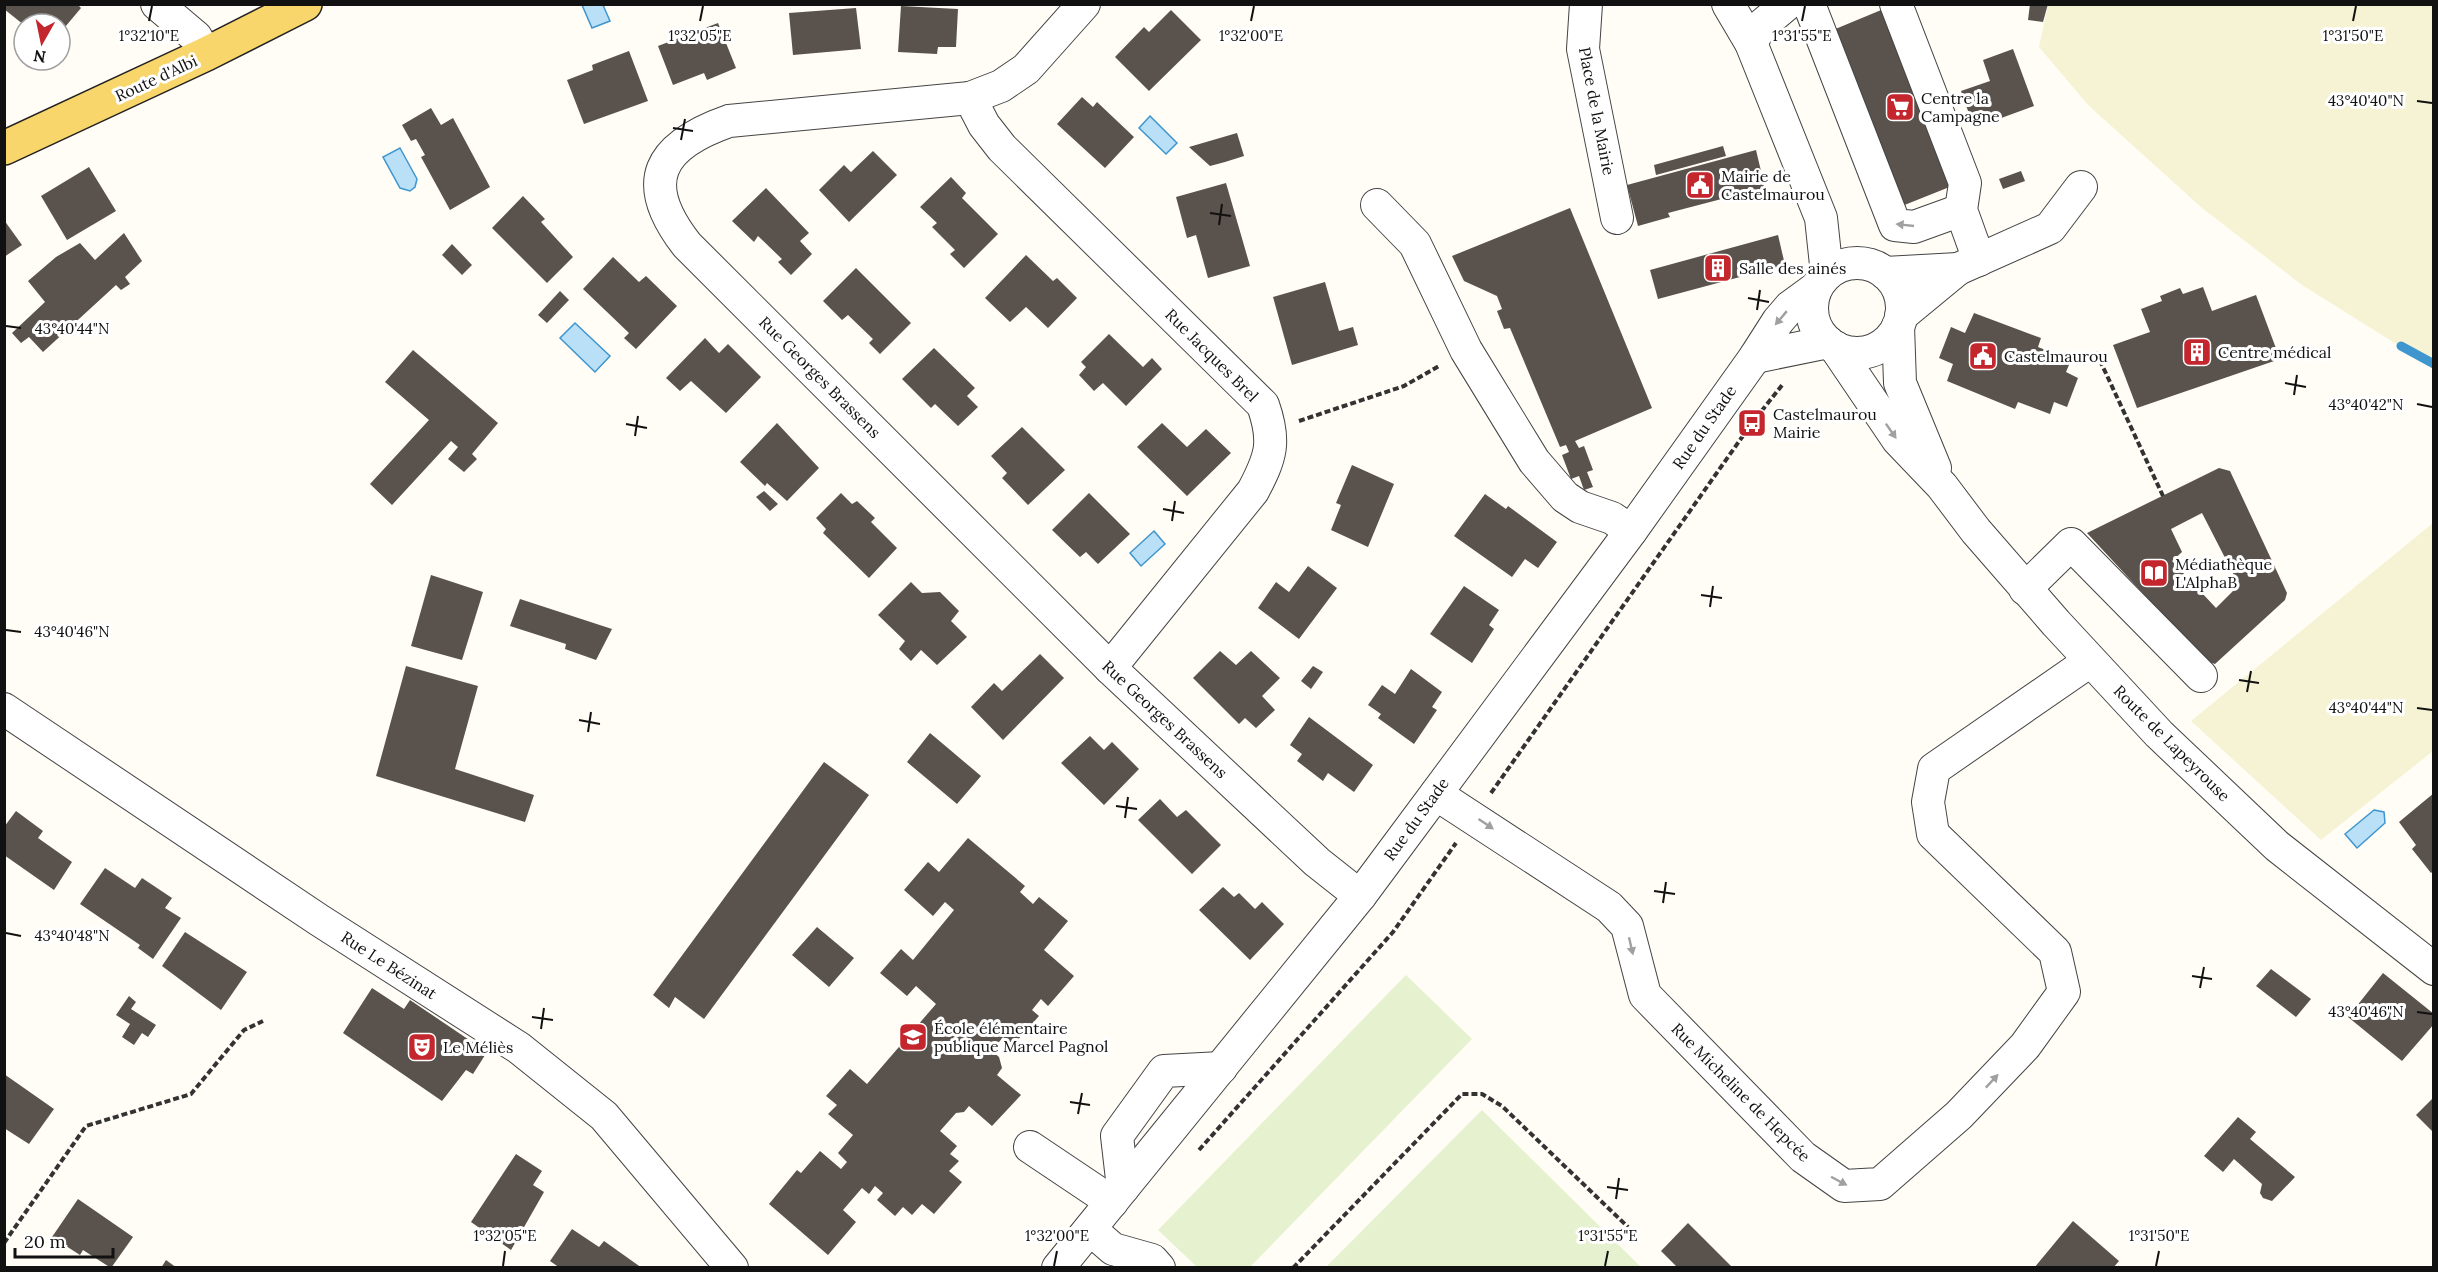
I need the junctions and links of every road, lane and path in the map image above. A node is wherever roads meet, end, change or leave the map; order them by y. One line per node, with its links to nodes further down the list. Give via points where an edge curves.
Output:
1 (157, 4): 10 (street, via 196,38)
2 (305, 4): 10 (main road, Route d'Albi)
3 (1084, 4): 11 (street, Rue Georges Brassens, via 1026,69 1001,86)
4 (1586, 4): 16 (street, Place de la Mairie, via 1583,49)
5 (1728, 4): 9 (street)
6 (1787, 4): 9 (street, via 1761,26)
7 (1809, 4): 15 (street, one-way to 7, via 1914,227 1895,225)
8 (1896, 4): 15 (street, via 1965,183)
9 (1751, 43): 17 (street)
10 (206, 54): 12 (main road, Route d'Albi)
11 (970, 98): 26 (street, Rue Jacques Brel, via 1002,148 1263,405); 32 (street, Rue Georges Brassens, via 729,121 684,140 668,156 660,178 661,202 670,224 687,245)
12 (4, 148)
13 (2081, 187): 18 (street, via 2050,228)
14 (1377, 205): 23 (street, via 1415,244)
15 (1961, 210): 18 (street)
16 (1617, 218)
17 (1821, 218): 19 (street); 20 (street)
18 (1969, 264): 19 (street); 21 (street)
19 (1879, 269): 20 (street, via 1848,264); 21 (street, via 1899,292)
20 (1821, 281): 22 (street, via 1812,312 1820,334); 25 (street, Rue du Stade, one-way to 25, via 1778,321)
21 (1900, 321): 22 (street, via 1890,338 1864,352 1849,352); 27 (street, Route de Lapeyrouse, via 1900,383)
22 (1832, 344): 25 (street, via 1795,346); 27 (street, Route de Lapeyrouse, one-way to 27, via 1898,440)
23 (1466, 350): 26 (path, via 1404,386); 29 (street, via 1534,461 1565,497 1580,507 1612,518)
24 (2096, 352): 28 (path)
25 (1755, 357): 29 (street, Rue du Stade)
26 (1272, 430): 32 (street, Rue Jacques Brel, via 1269,460 1253,491)
27 (1942, 486): 30 (street, Route de Lapeyrouse)
28 (2163, 496)
29 (1630, 531): 35 (street, Rue du Stade)
30 (2025, 589): 31 (street, Route de Lapeyrouse); 33 (street, via 2070,544)
31 (2091, 661): 35 (street, Rue Micheline de Hepcée, one-way to 31, via 1609,908 1627,926 1645,995 1803,1157 1844,1186 1880,1184 1959,1115 2025,1046 2064,992 2055,952 1933,834 1928,802 1934,769); 37 (street, Route de Lapeyrouse, via 2159,734 2277,846)
32 (1110, 668): 36 (street, Rue Georges Brassens, via 1317,862)
33 (2201, 676)
34 (4, 709): 45 (street, Rue Le Bézinat, via 319,920 519,1048 604,1116)
35 (1436, 794): 36 (street, Rue du Stade)
36 (1360, 896): 39 (street, Rue du Stade)
37 (2433, 969)
38 (264, 1021): 44 (path, via 243,1030 191,1094 86,1126)
39 (1221, 1068): 41 (street, Rue du Stade); 41 (street, via 1164,1071 1117,1136)
40 (1030, 1147): 41 (street)
41 (1118, 1195): 43 (street, Rue du Stade)
42 (1628, 1227): 48 (path, via 1502,1106 1482,1094 1462,1094)
43 (1089, 1229): 46 (street, Rue du Stade); 47 (street, via 1113,1249 1152,1260)
44 (4, 1243)
45 (732, 1268)
46 (1059, 1268)
47 (1159, 1268)
48 (1293, 1268)

